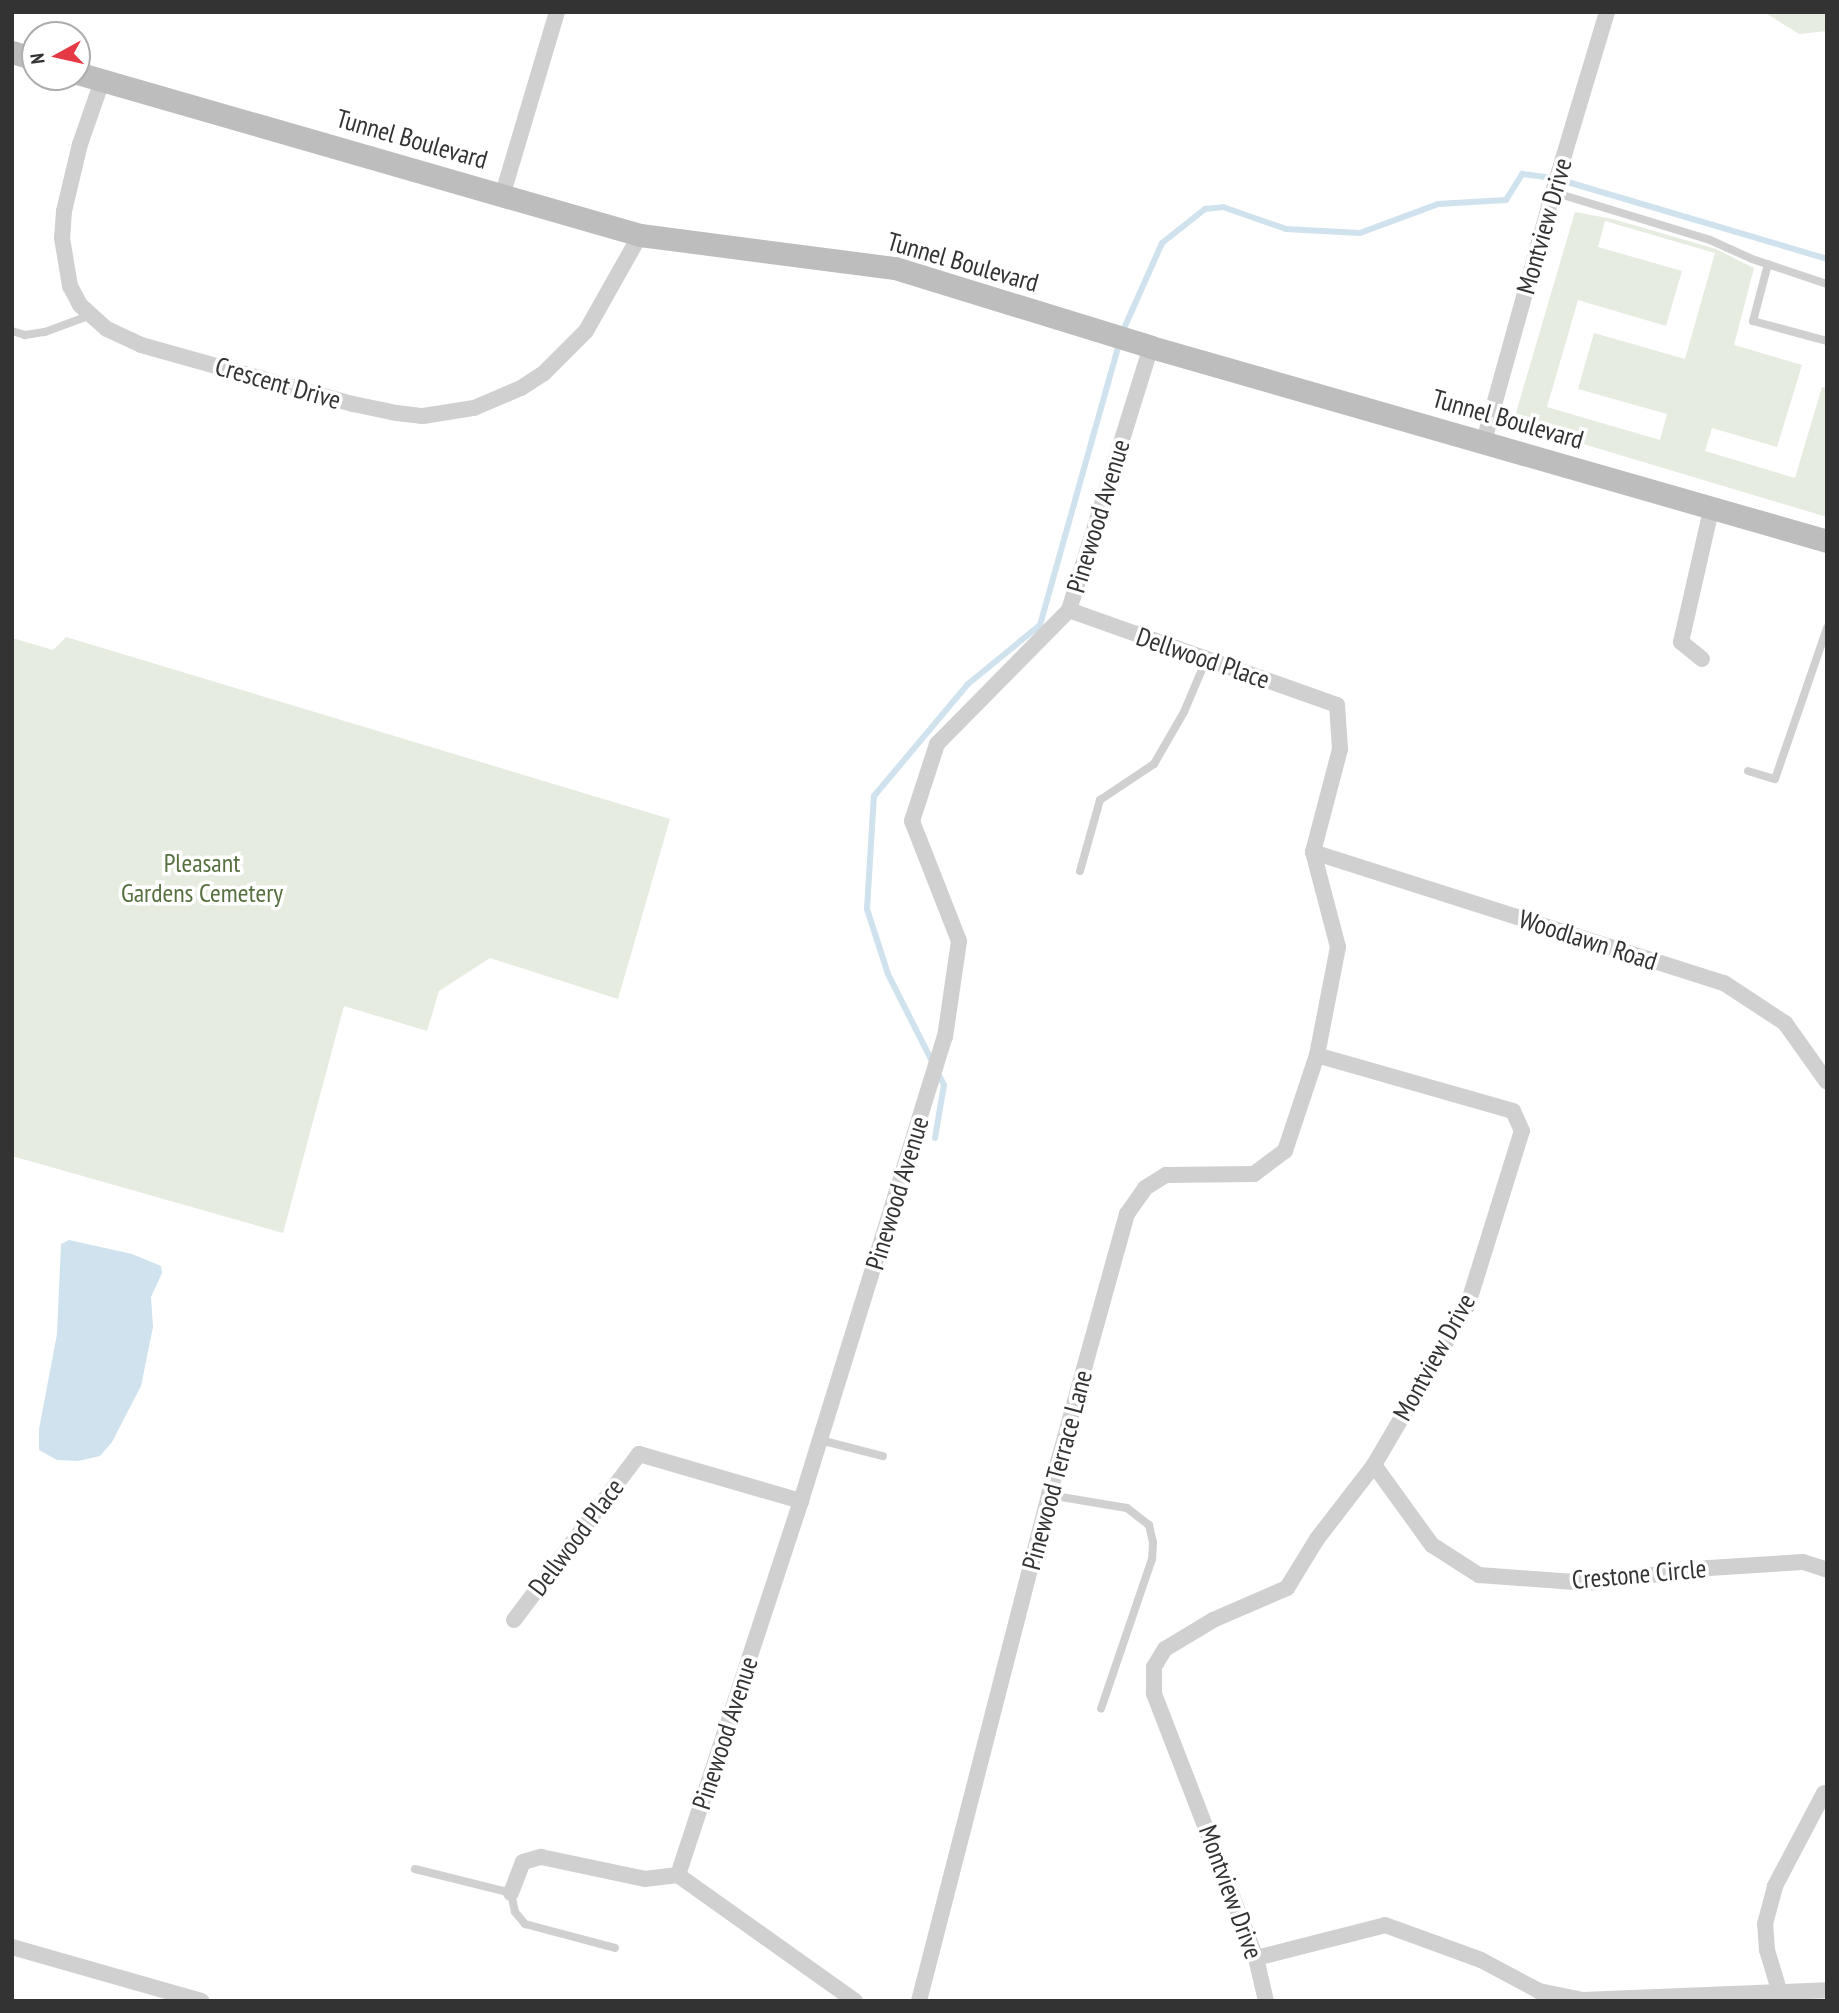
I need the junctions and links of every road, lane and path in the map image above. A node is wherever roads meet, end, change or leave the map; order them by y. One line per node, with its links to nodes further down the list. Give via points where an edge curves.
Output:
1 (557, 12): 6 (street)
2 (1608, 12): 5 (street, Montview Drive)
3 (91, 77): 4 (street, Tunnel Boulevard)
4 (102, 81): 6 (street, Tunnel Boulevard); 10 (street, Crescent Drive, via 80,144 62,238 70,286 80,306)
5 (1553, 192): 8 (lane, via 1710,240); 14 (street, Montview Drive)
6 (503, 193): 7 (street, Tunnel Boulevard)
7 (640, 235): 10 (street, Crescent Drive, via 586,331 544,373 496,400 449,413 422,415 353,404 141,345 107,329); 13 (street, Tunnel Boulevard, via 895,268)
8 (1768, 264): 9 (lane); 12 (lane, via 1753,321)
9 (1827, 284)
10 (91, 315): 11 (lane, via 45,332 25,335)
11 (12, 331)
12 (1827, 341)
13 (1151, 347): 14 (street, Tunnel Boulevard); 17 (street, Pinewood Avenue)
14 (1484, 442): 15 (street, Tunnel Boulevard)
15 (1712, 505): 16 (street, Tunnel Boulevard); 20 (street, via 1681,642)
16 (1827, 541)
17 (1069, 610): 19 (street, Dellwood Place); 26 (street, Pinewood Avenue, via 937,744 912,821 959,940 945,1037)
18 (1827, 628): 21 (lane, via 1775,779)
19 (1206, 660): 22 (street, Dellwood Place, via 1337,705 1340,749); 23 (lane, via 1184,712 1154,764 1100,800)
20 (1702, 660)
21 (1748, 771)
22 (1313, 852): 24 (street, via 1338,947); 25 (street, Woodlawn Road, via 1724,983 1785,1023)
23 (1080, 871)
24 (1317, 1055): 28 (street, Montview Drive, via 1514,1111 1522,1131 1468,1304); 29 (street, Pinewood Terrace Lane, via 1285,1151 1254,1174 1166,1175 1145,1188 1127,1214)
25 (1827, 1082)
26 (820, 1440): 27 (lane); 30 (street, Pinewood Avenue)
27 (883, 1456)
28 (1374, 1465): 31 (street, Crestone Circle, via 1432,1545 1479,1575 1588,1583 1803,1562); 40 (street, Montview Drive, via 1317,1539 1287,1588 1213,1620 1165,1649 1154,1667 1154,1693)
29 (1049, 1495): 33 (lane, via 1127,1508 1149,1525 1152,1559); 45 (street, Pinewood Terrace Lane)
30 (801, 1500): 32 (street, Dellwood Place, via 639,1454); 36 (street, Pinewood Avenue)
31 (1827, 1570)
32 (514, 1620)
33 (1101, 1709)
34 (1824, 1793): 41 (street, via 1775,1886 1765,1924)
35 (415, 1869): 37 (lane)
36 (678, 1875): 37 (street, via 645,1879 541,1857 523,1861); 44 (street)
37 (512, 1893): 39 (lane, via 515,1912 525,1924)
38 (12, 1947): 43 (street)
39 (615, 1948)
40 (1256, 1958): 41 (street, via 1385,1925 1481,1960 1539,1991 1583,2000); 46 (street, Montview Drive)
41 (1779, 1990): 42 (street)
42 (1827, 1990)
43 (201, 2001)
44 (855, 2001)
45 (919, 2001)
46 (1266, 2001)

